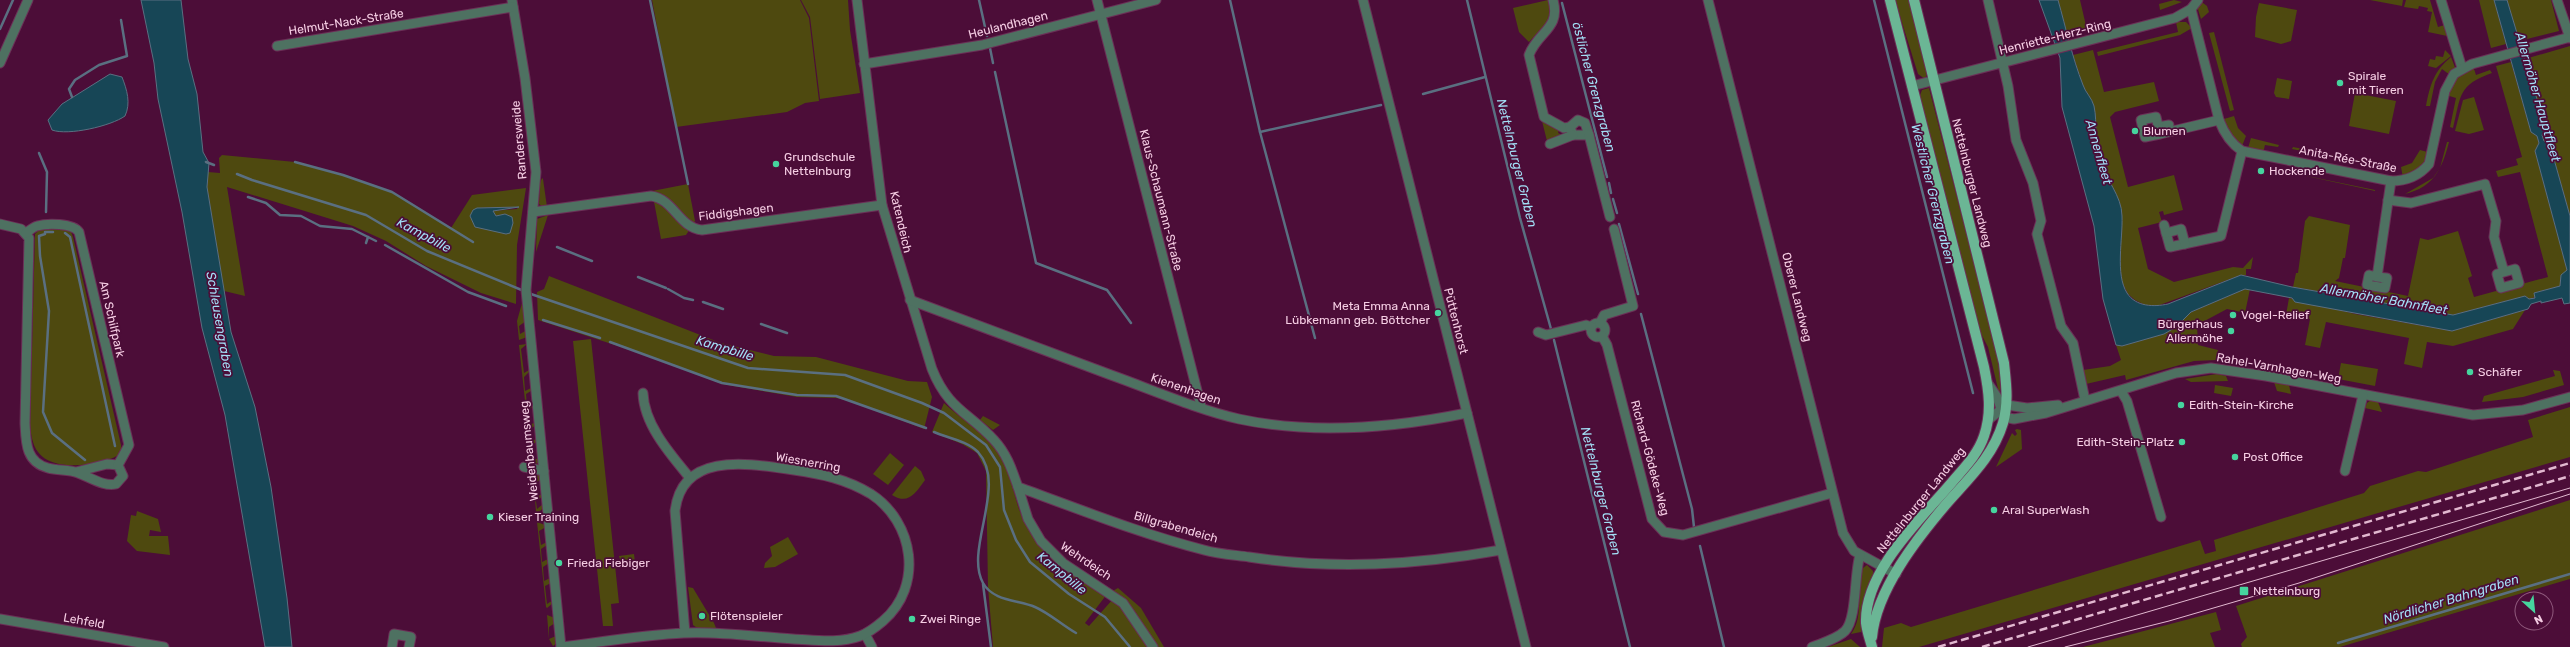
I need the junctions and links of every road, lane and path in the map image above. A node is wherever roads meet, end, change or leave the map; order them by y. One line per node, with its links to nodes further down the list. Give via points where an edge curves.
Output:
1 (28, 0): 19 (street)
2 (857, 0): 21 (street, Katendeich)
3 (1097, 0): 16 (street, Klaus-Schaumann-Straße)
4 (1156, 0): 16 (street, Heulandhagen)
5 (1363, 0): 56 (street, Püttenhorst)
6 (1553, 0): 28 (street, via 1555,22 1528,55 1544,117)
7 (1708, 0): 65 (street, Oberer Landweg)
8 (1890, 0): 24 (main road, Nettelnburger Landweg)
9 (1914, 0): 23 (main road, Nettelnburger Landweg)
10 (1988, 0): 20 (street)
11 (2198, 0): 15 (street, Henriette-Herz-Ring)
12 (2441, 0): 22 (street)
13 (2557, 0): 17 (street)
14 (513, 3): 18 (street, Helmut-Nack-Straße); 35 (street, Randersweide, via 536,172)
15 (2190, 10): 20 (street, Henriette-Herz-Ring, via 2175,18); 25 (street)
16 (1101, 14): 21 (street, Heulandhagen, via 982,45); 54 (street, Klaus-Schaumann-Straße)
17 (2570, 37): 22 (street)
18 (277, 46)
19 (0, 63)
20 (2002, 63): 23 (street, Henriette-Herz-Ring); 52 (street, via 2016,140 2033,183 2041,222 2037,234 2061,326 2073,343)
21 (864, 64): 34 (street, Katendeich, via 874,122)
22 (2462, 68): 32 (street, Anita-Rée-Straße, via 2454,74 2445,91 2429,164 2423,172 2412,178)
23 (1934, 80): 24 (street, Henriette-Herz-Ring); 55 (main road, Nettelnburger Landweg, via 2004,363)
24 (1912, 86): 47 (main road, Nettelnburger Landweg)
25 (2219, 120): 27 (street); 31 (street, via 2230,141)
26 (2170, 125): 27 (street)
27 (2159, 130): 27 (street, via 2156,117 2141,120 2144,140)
28 (1572, 131): 29 (street); 29 (street, via 1574,122 1582,121 1587,126); 30 (street)
29 (1589, 135): 36 (street)
30 (1550, 144)
31 (2242, 151): 32 (street, Anita-Rée-Straße); 40 (street, via 2224,232 2221,236)
32 (2391, 181): 33 (street)
33 (2388, 200): 41 (street, via 2411,203 2485,184 2496,221 2494,237); 42 (street)
34 (882, 205): 35 (street, Fiddigshagen, via 702,230 690,227 666,202 651,196); 44 (street, Katendeich)
35 (533, 212): 43 (street, Randersweide)
36 (1610, 217)
37 (0, 224): 39 (street, via 21,229)
38 (1614, 229): 45 (street, via 1633,306 1604,315)
39 (26, 233): 58 (street, Am Schilfpark, via 37,226 70,226 79,232 129,445); 62 (street, via 29,246 26,445 29,454 47,468)
40 (2185, 237): 40 (street, via 2182,229 2166,240)
41 (2499, 272): 41 (street, via 2500,289 2520,283 2515,268)
42 (2371, 274): 42 (street, via 2388,277 2387,289 2366,285)
43 (526, 278): 60 (street, Weidenbaumsweg)
44 (910, 300): 54 (street, Kienenhagen); 64 (street, Katendeich, via 932,369 944,394 994,440 1009,463)
45 (1595, 325): 46 (street, via 1546,335); 65 (street, Richard-Gödeke-Weg, via 1605,327 1602,336 1608,345 1652,519 1664,532 1683,535)
46 (1538, 332)
47 (1986, 380): 55 (street); 57 (main road, Nettelnburger Landweg)
48 (2121, 391): 50 (street, Rahel-Varnhagen-Weg, via 2176,373 2211,368); 52 (street, Rahel-Varnhagen-Weg); 66 (street, via 2129,409)
49 (643, 393): 63 (street, via 647,416 674,459)
50 (2363, 394): 51 (street, Rahel-Varnhagen-Weg, via 2473,415 2523,410); 61 (street)
51 (2570, 397)
52 (2085, 400): 53 (street, Rahel-Varnhagen-Weg)
53 (2075, 403): 55 (street, Rahel-Varnhagen-Weg); 55 (street, Rahel-Varnhagen-Weg, via 2020,418)
54 (1201, 406): 56 (street, Kienenhagen, via 1240,419 1331,428 1420,422)
55 (2004, 410): 57 (street); 70 (main road, Nettelnburger Landweg, via 1991,452 1934,520)
56 (1467, 413): 67 (street, Püttenhorst)
57 (1988, 420): 69 (main road, Nettelnburger Landweg, via 1984,437 1974,457)
58 (118, 465): 62 (street, via 107,464); 62 (street, via 123,476 121,481 111,485)
59 (524, 467): 60 (street)
60 (544, 471): 78 (street, Weidenbaumsweg)
61 (2345, 471)
62 (76, 472)
63 (690, 478): 72 (street, Wiesnerring, via 681,492 675,511); 73 (street, Wiesnerring, via 705,468 725,464 784,468 843,479 876,499 899,523 907,545 911,568 905,591 898,603 888,617)
64 (1018, 487): 67 (street, Billgrabendeich, via 1117,523 1204,550 1284,562 1362,566 1440,561); 80 (street, Wehrdeich, via 1028,519 1041,541 1063,562 1123,602)
65 (1832, 493): 68 (street, Oberer Landweg, via 1844,538)
66 (2161, 517)
67 (1501, 550): 81 (street, Püttenhorst)
68 (1860, 555): 69 (street, Oberer Landweg); 82 (street, via 1855,576 1853,610 1846,631)
69 (1883, 567): 70 (street, Oberer Landweg); 74 (main road, Nettelnburger Landweg, via 1870,594 1867,612 1866,624)
70 (1896, 574): 74 (main road, Nettelnburger Landweg, via 1881,602 1873,626)
71 (0, 619): 75 (street, Lehfeld)
72 (685, 632): 73 (street, Wiesnerring, via 835,641); 78 (street, Wiesnerring)
73 (865, 634): 79 (street)
74 (1872, 645)
75 (164, 647)
76 (392, 647): 77 (street, via 394,634 411,637)
77 (409, 647)
78 (561, 647)
79 (872, 647)
80 (1153, 647)
81 (1526, 647)
82 (1812, 647)

